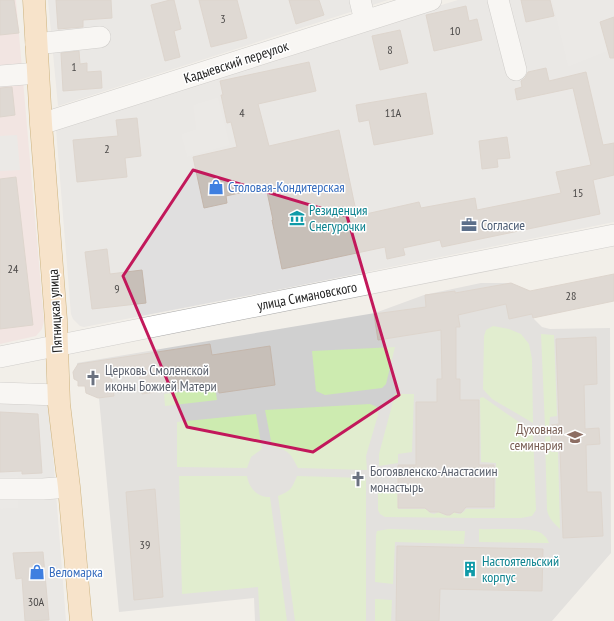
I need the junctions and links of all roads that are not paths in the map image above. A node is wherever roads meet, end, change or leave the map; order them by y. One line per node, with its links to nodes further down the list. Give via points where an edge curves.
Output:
1 (34, 0): 7 (main road, Пятницкая улица)
2 (360, 0): 5 (street)
3 (431, 0): 5 (street, Кадыевский переулок)
4 (498, 0): 8 (street)
5 (366, 21): 11 (street, Кадыевский переулок)
6 (100, 37): 7 (street)
7 (36, 44): 9 (main road, Пятницкая улица)
8 (516, 70)
9 (38, 73): 10 (street); 11 (main road, Пятницкая улица)
10 (0, 76)
11 (41, 124): 13 (main road, Пятницкая улица)
12 (614, 235): 13 (street, улица Симановского)
13 (57, 346): 14 (street, улица Симановского); 16 (main road, Пятницкая улица)
14 (0, 357)
15 (0, 393): 16 (street)
16 (58, 395): 17 (main road, Пятницкая улица)
17 (69, 487): 18 (street); 19 (main road, Пятницкая улица)
18 (0, 489)
19 (81, 621)

